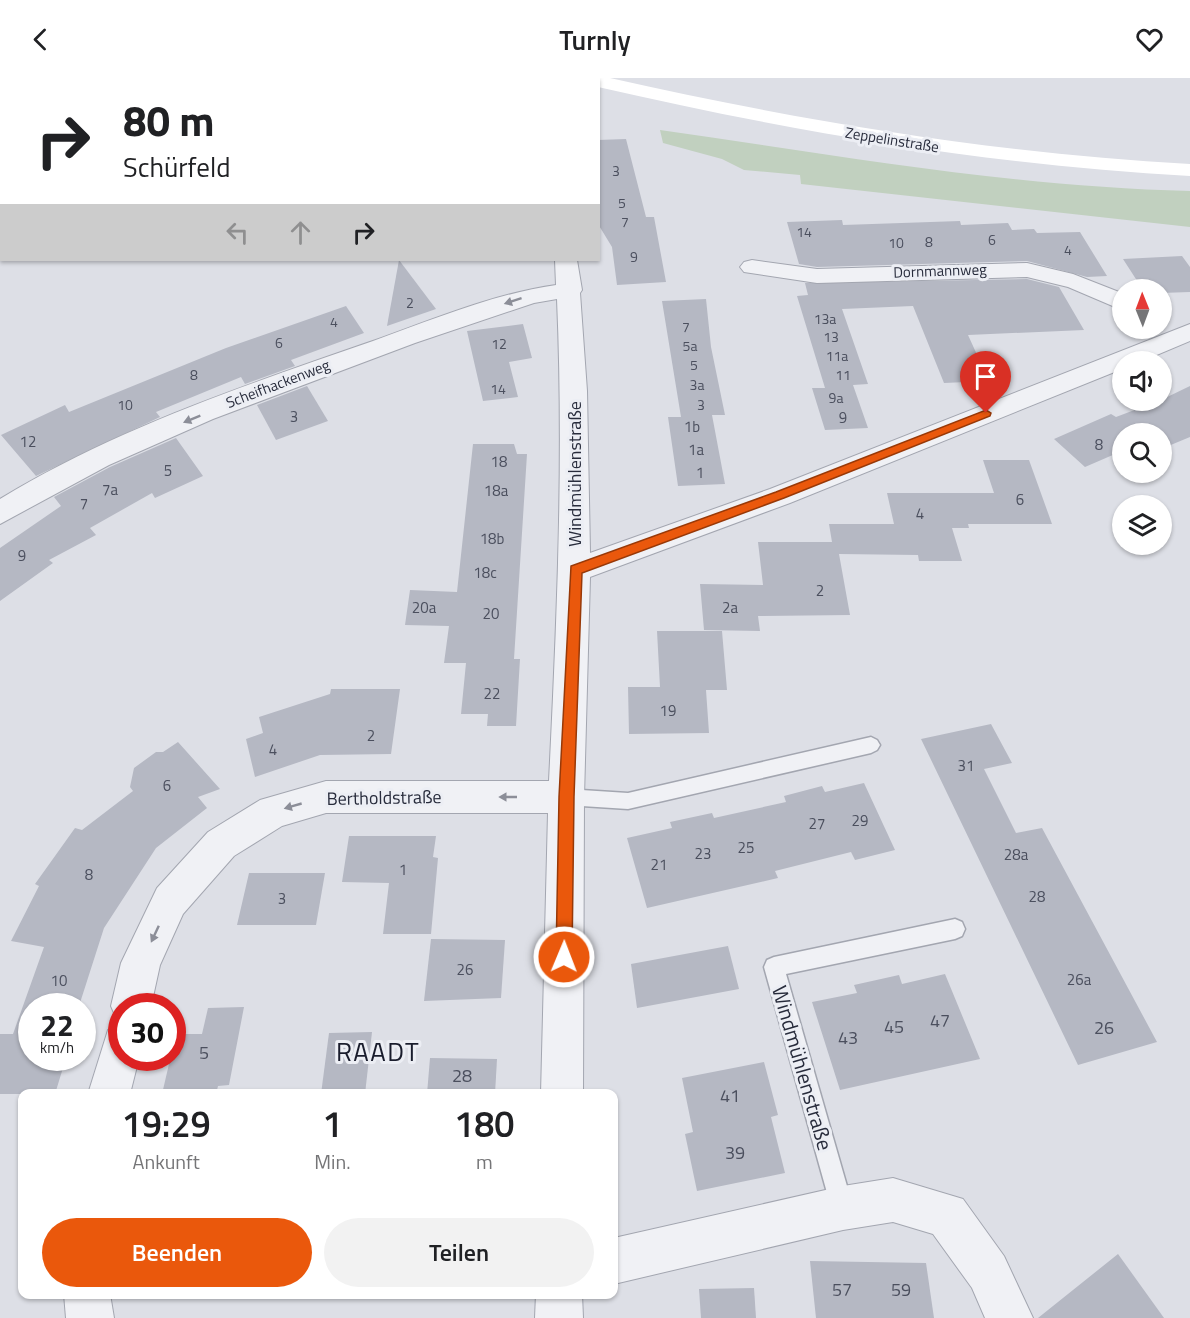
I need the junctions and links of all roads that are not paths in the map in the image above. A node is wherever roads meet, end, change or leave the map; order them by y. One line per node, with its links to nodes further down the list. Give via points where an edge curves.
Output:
1 (600, 81): 2 (main road, Zeppelinstraße, via 798,125 953,150)
2 (1190, 170)
3 (566, 261): 5 (street, Windmühlenstraße)
4 (752, 267): 6 (street, Dornmannweg, via 817,276 1027,270 1060,276)
5 (570, 290): 8 (street, Scheifhackenweg, one-way to 8, via 530,296 297,376 99,460); 9 (street, Windmühlenstraße)
6 (1112, 298)
7 (1175, 332): 9 (street, via 780,495)
8 (0, 513)
9 (575, 570): 11 (street, Windmühlenstraße)
10 (871, 745): 11 (lane, via 628,801)
11 (566, 797): 13 (street, Bertholdstraße, one-way to 13, via 326,797 273,812 221,844 170,901 141,963); 16 (street, Windmühlenstraße)
12 (955, 928): 17 (lane, Windmühlenstraße, via 774,967)
13 (134, 993)
14 (115, 1071): 15 (street)
15 (110, 1089)
16 (562, 1089)
17 (843, 1208): 18 (street); 23 (street, via 893,1200 947,1215 988,1272)
18 (618, 1260)
19 (88, 1299): 21 (street)
20 (560, 1299): 22 (street)
21 (90, 1318)
22 (559, 1318)
23 (1009, 1318)

